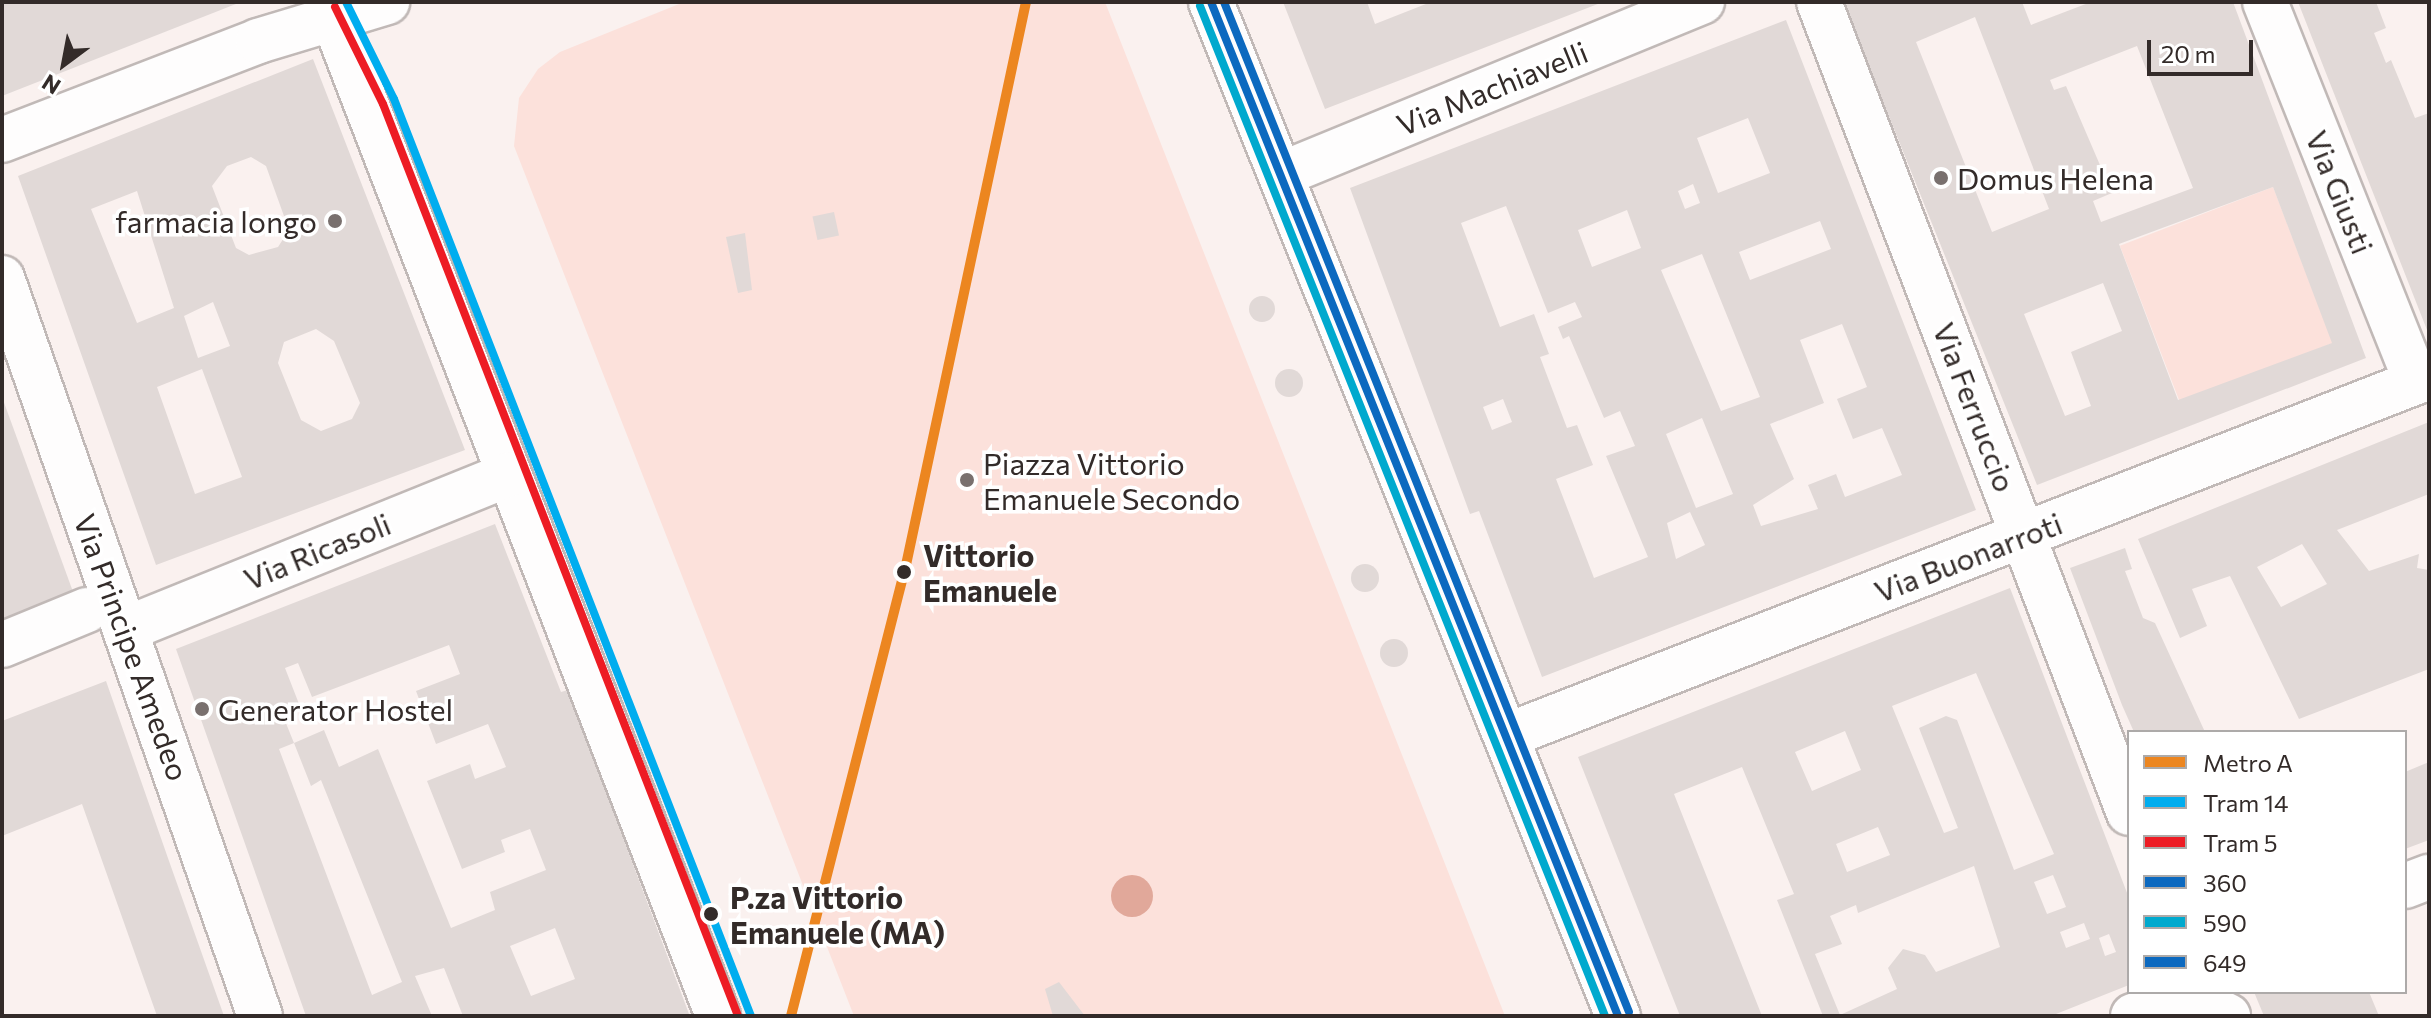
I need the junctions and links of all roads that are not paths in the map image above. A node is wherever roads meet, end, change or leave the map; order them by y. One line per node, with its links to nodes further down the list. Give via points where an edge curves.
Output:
1 (387, 2): 6 (street)
2 (1211, 2): 8 (street)
3 (1702, 2): 8 (street, Via Machiavelli)
4 (1819, 2): 12 (street, Via Ferruccio)
5 (2265, 2): 10 (street, Via Giusti)
6 (331, 10): 7 (street); 11 (street, via 386,168)
7 (2, 140)
8 (1282, 174): 16 (street)
9 (2, 278): 14 (street, Via Principe Amedeo)
10 (2422, 380): 12 (street, Via Buonarroti)
11 (508, 475): 14 (street, Via Ricasoli); 22 (street)
12 (2024, 535): 16 (street, Via Buonarroti); 17 (street, Via Ferruccio)
13 (87, 610): 15 (street)
14 (126, 629): 21 (street, Via Principe Amedeo)
15 (2, 645)
16 (1506, 736): 23 (street)
17 (2127, 808)
18 (2429, 877): 19 (street)
19 (2407, 885)
20 (2182, 995): 24 (street); 25 (street, via 2205,1000)
21 (260, 1016)
22 (718, 1016)
23 (1618, 1016)
24 (2133, 1016)
25 (2228, 1016)

